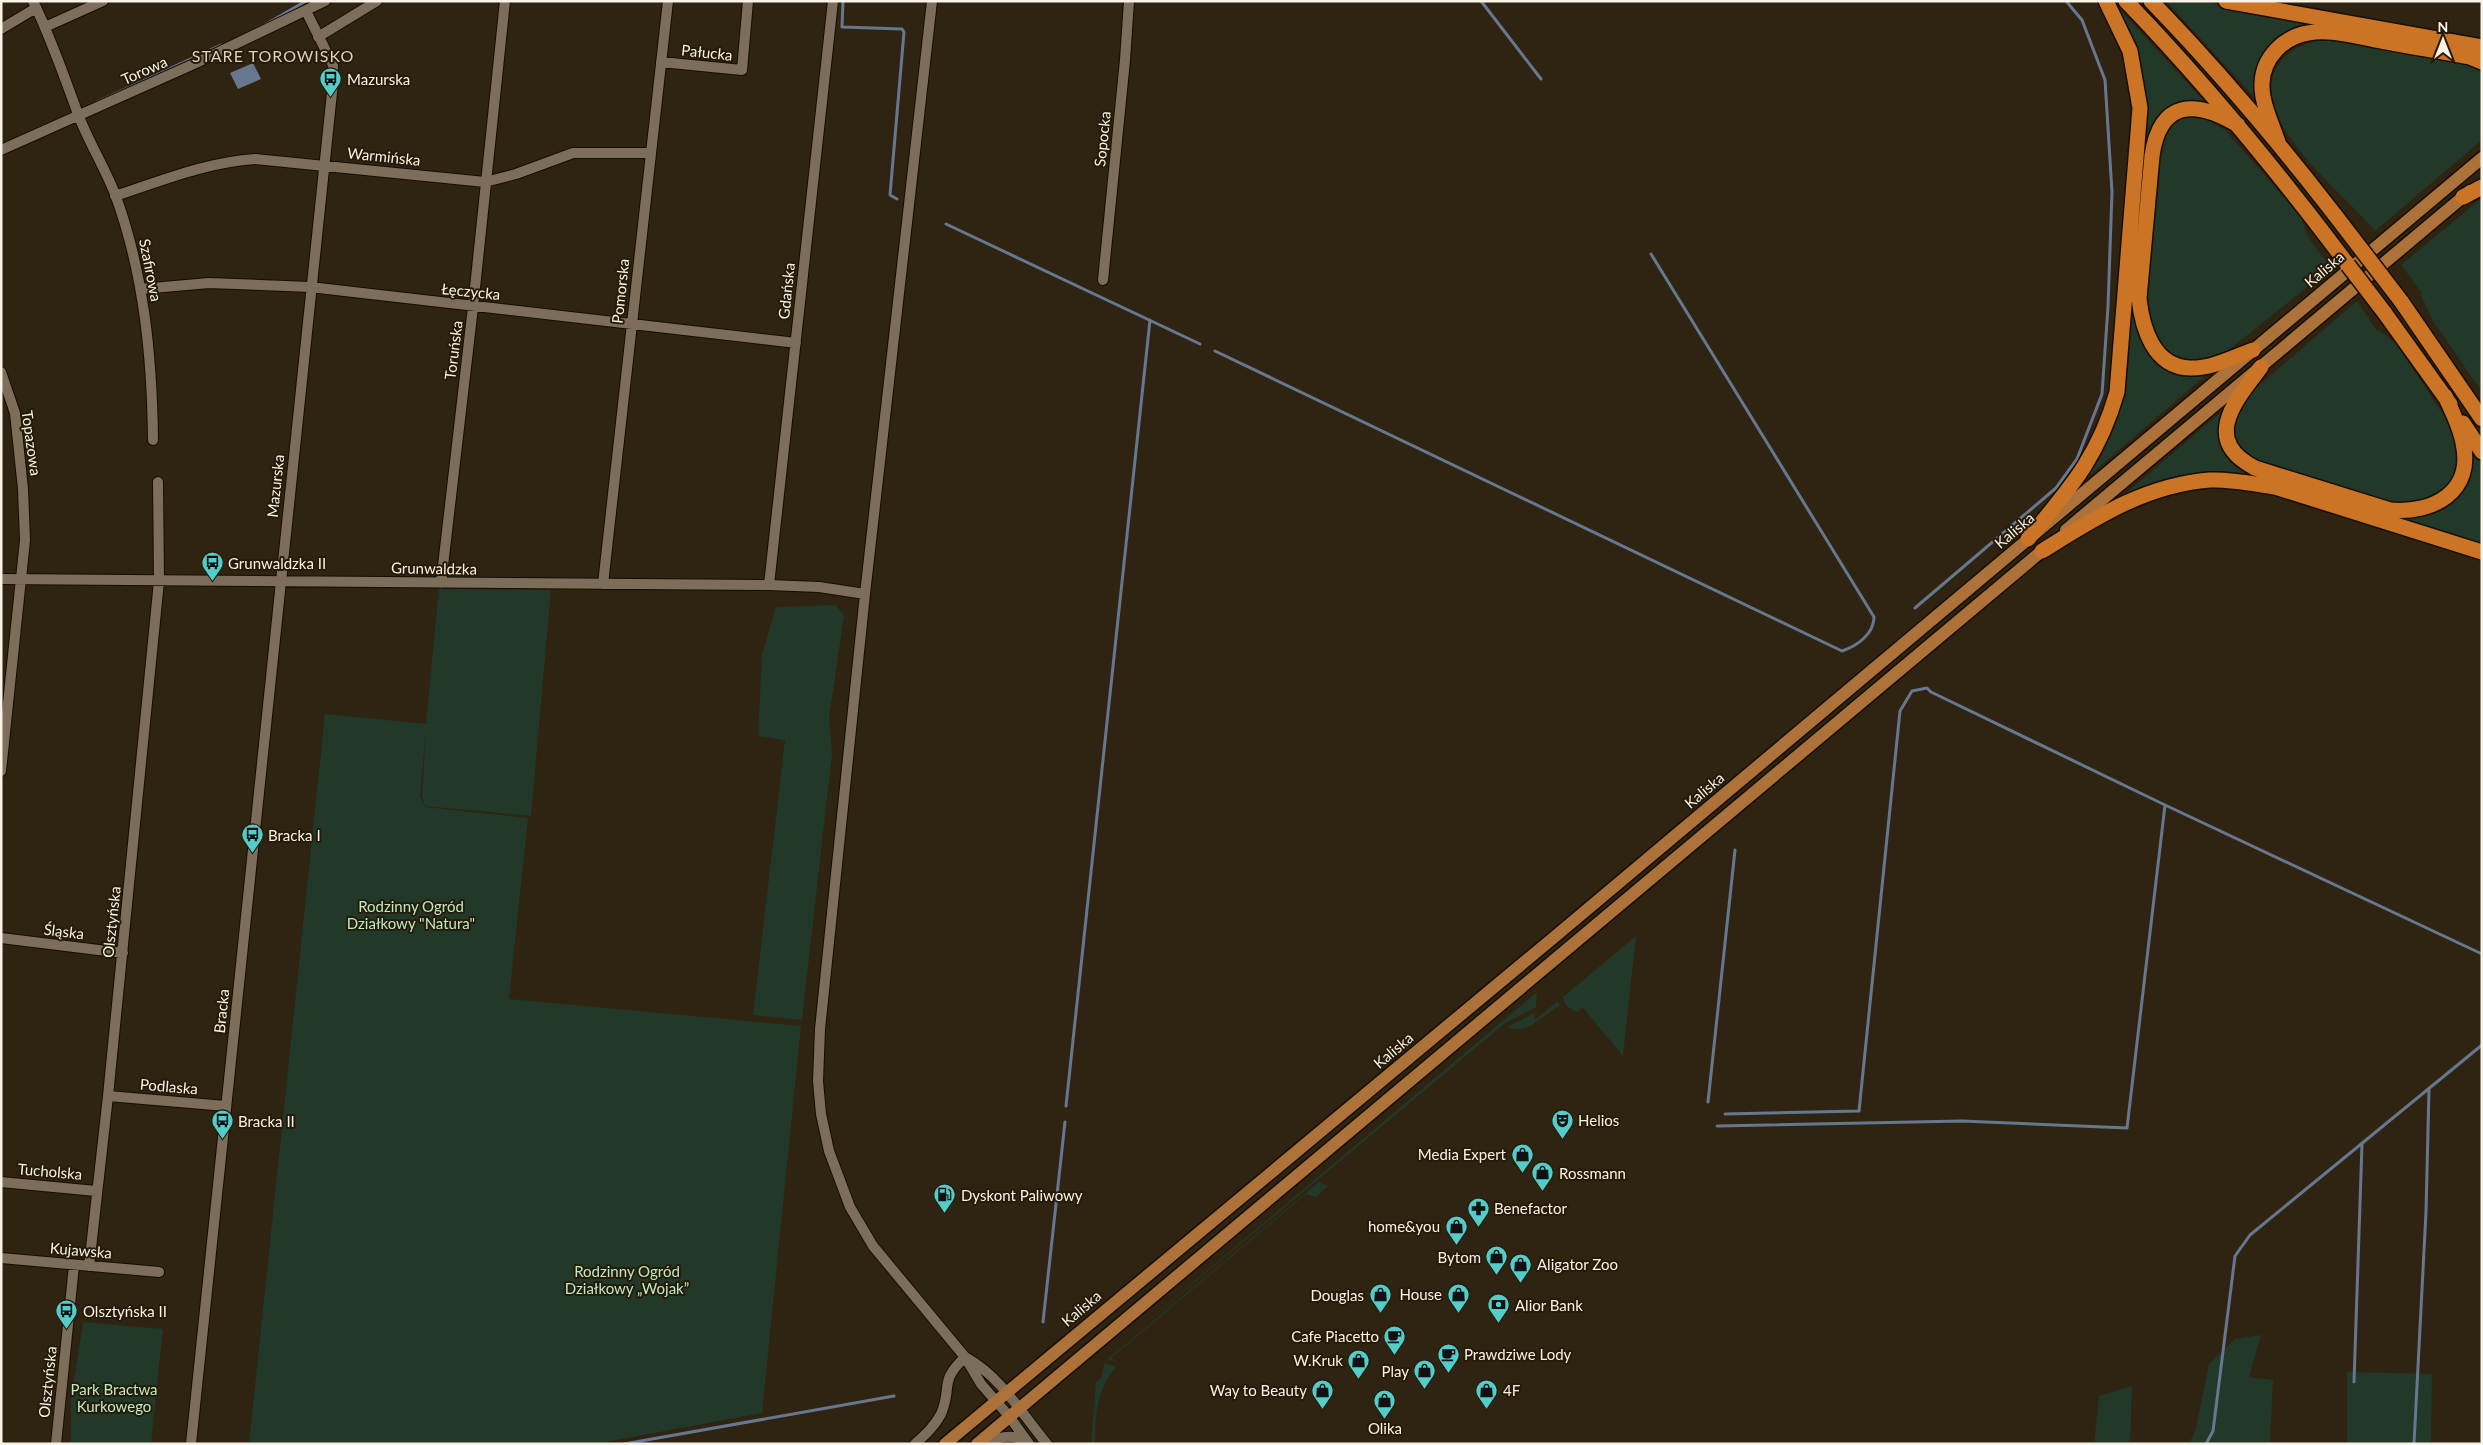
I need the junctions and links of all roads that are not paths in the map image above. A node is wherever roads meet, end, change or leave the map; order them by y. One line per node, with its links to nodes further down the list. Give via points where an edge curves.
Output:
1 (104, 1): 16 (street)
2 (324, 1): 15 (street, Torowa)
3 (377, 1): 18 (street)
4 (505, 1): 29 (street, Toruńska)
5 (668, 1): 20 (street, Pomorska)
6 (748, 1): 20 (street, Pałucka, via 742,70)
7 (833, 1): 39 (street, Gdańska)
8 (932, 1): 59 (street)
9 (1129, 1): 34 (street, Sopocka)
10 (2106, 1): 49 (highway, via 2130,51 2140,108 2117,392 2096,450 2079,477)
11 (2126, 1): 23 (highway)
12 (2152, 1): 24 (highway)
13 (2226, 1): 19 (highway)
14 (34, 5): 16 (street, Szafirowa); 17 (street)
15 (306, 11): 18 (street, Mazurska); 22 (street, Torowa)
16 (45, 27): 22 (street, Szafirowa)
17 (1, 30)
18 (318, 37): 28 (street, Mazurska, via 333,65)
19 (2482, 47)
20 (661, 62): 26 (street, Pomorska)
21 (2482, 62): 24 (highway, via 2470,57 2324,32 2292,38 2271,56 2262,83 2264,100)
22 (78, 115): 25 (street, Torowa); 32 (street, Szafirowa)
23 (2238, 125): 40 (highway, via 2219,114 2193,108 2179,110 2159,127 2152,156 2138,298 2146,335 2163,357 2175,365 2204,366); 43 (highway, bridge, via 2319,226)
24 (2278, 142): 44 (highway, bridge, via 2401,301)
25 (1, 150)
26 (650, 153): 29 (street, Warmińska, via 573,154); 38 (street, Pomorska)
27 (2482, 158): 40 (main road, Kaliska)
28 (323, 165): 29 (street, Warmińska); 32 (street, Warmińska, via 255,159 219,163); 35 (street, Mazurska)
29 (485, 182): 37 (street, Toruńska)
30 (2482, 182): 33 (main road)
31 (2482, 187): 33 (highway)
32 (116, 196): 36 (street, Szafirowa, via 131,242)
33 (2463, 197): 41 (main road)
34 (1103, 280)
35 (310, 287): 36 (street, Łęczycka, via 209,283); 37 (street, Łęczycka); 55 (street, Mazurska)
36 (141, 289): 46 (street, Szafirowa, via 153,386)
37 (473, 307): 38 (street, Łęczycka); 56 (street, Toruńska)
38 (631, 322): 39 (street, Łęczycka); 57 (street, Pomorska)
39 (796, 343): 58 (street, Gdańska)
40 (2252, 350): 49 (main road, Kaliska)
41 (2261, 367): 43 (highway, via 2239,395 2227,418 2228,440 2233,453 2242,462 2256,468 2390,510 2407,512 2432,506 2446,498 2460,480 2465,458 2464,444); 50 (main road)
42 (1, 372): 53 (street, Topazowa, via 15,413 23,489 25,540)
43 (2445, 396): 47 (highway)
44 (2476, 405): 45 (highway)
45 (2482, 419)
46 (153, 440)
47 (2482, 452)
48 (158, 482): 54 (street)
49 (2028, 539): 73 (main road, Kaliska)
50 (2042, 551): 51 (highway, via 2098,516 2138,496 2168,486 2211,480 2275,487); 75 (main road)
51 (2482, 552)
52 (1, 579): 53 (street, Grunwaldzka)
53 (20, 579): 54 (street, Grunwaldzka); 60 (street, Topazowa)
54 (159, 581): 55 (street, Grunwaldzka); 63 (street, Olsztyńska)
55 (280, 582): 56 (street, Grunwaldzka); 65 (street, Bracka)
56 (441, 583): 57 (street, Grunwaldzka)
57 (603, 584): 58 (street, Grunwaldzka)
58 (769, 585): 59 (street, Grunwaldzka, via 818,587)
59 (865, 594): 72 (street, via 820,1029 820,1107 837,1178 860,1227)
60 (4, 720): 61 (street, Topazowa)
61 (1, 771)
62 (1, 938): 63 (street, Śląska)
63 (123, 952): 64 (street, Olsztyńska)
64 (108, 1096): 65 (street, Podlaska); 67 (street, Olsztyńska)
65 (226, 1106): 78 (street, Bracka)
66 (1, 1182): 67 (street, Tucholska)
67 (96, 1191): 70 (street, Olsztyńska)
68 (1, 1258): 69 (street, Kujawska)
69 (74, 1265): 70 (street, Kujawska); 77 (street, Olsztyńska)
70 (88, 1266): 71 (street, Kujawska)
71 (158, 1272)
72 (964, 1357): 73 (street, via 982,1366); 74 (street); 79 (street, via 948,1375 944,1403 936,1422)
73 (1008, 1391): 74 (main road, Kaliska); 75 (street)
74 (995, 1401): 75 (street); 80 (main road, Kaliska)
75 (1014, 1413): 76 (street); 81 (main road); 82 (street)
76 (1028, 1443): 81 (street, via 1018,1437 1005,1436)
77 (56, 1444)
78 (191, 1444)
79 (915, 1444)
80 (945, 1444)
81 (978, 1444)
82 (1047, 1444)

